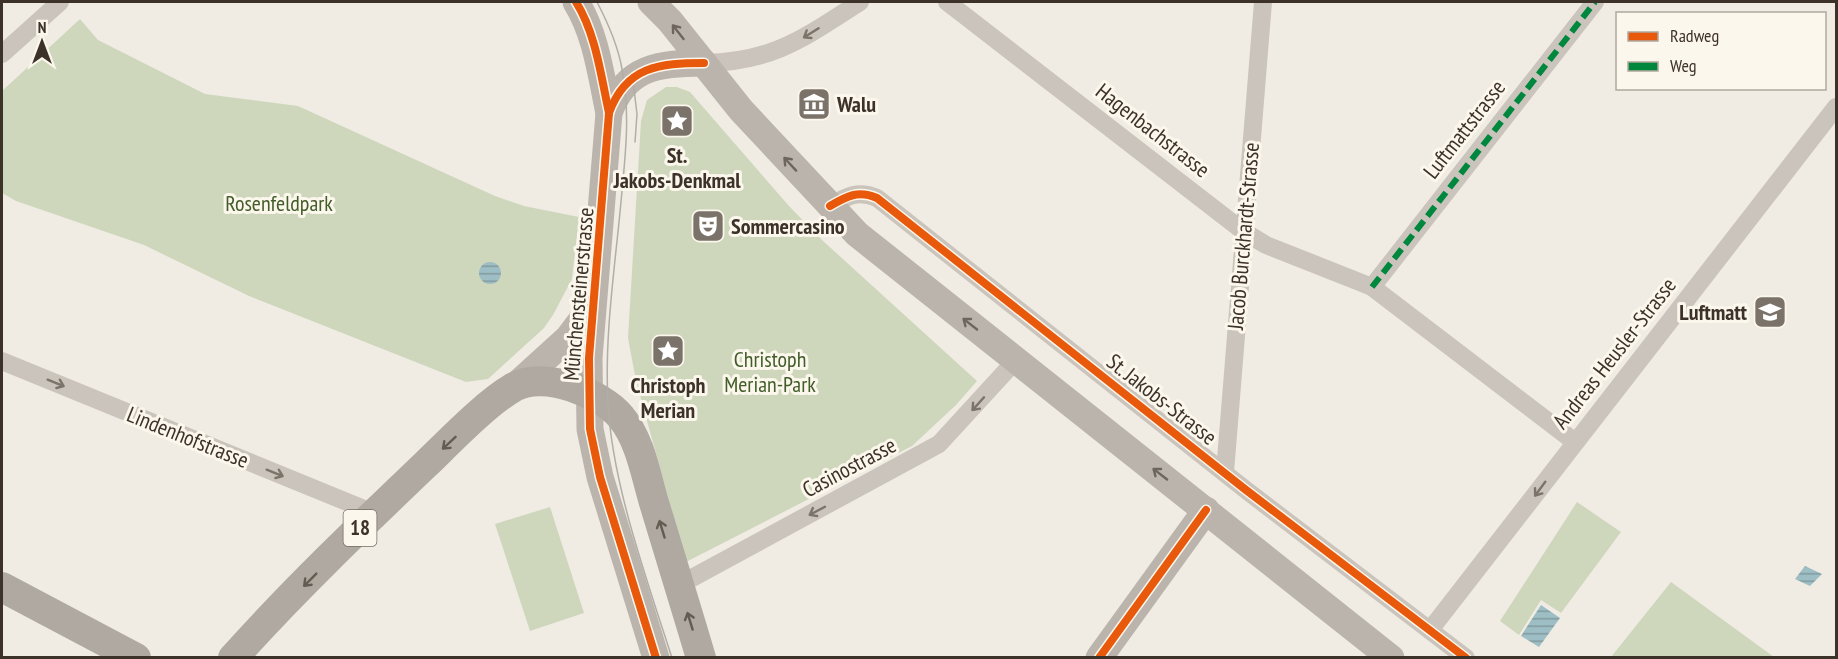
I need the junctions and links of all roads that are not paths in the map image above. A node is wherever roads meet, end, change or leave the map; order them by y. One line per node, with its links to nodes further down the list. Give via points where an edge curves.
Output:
1 (60, 2): 8 (street)
2 (576, 2): 11 (main road, via 598,58)
3 (651, 2): 9 (main road, one-way to 3)
4 (860, 2): 9 (street, one-way to 9, via 778,51 756,59)
5 (948, 2): 13 (street, Hagenbachstrasse)
6 (1263, 2): 13 (street, Jacob Burckhardt-Strasse)
7 (1594, 2): 14 (street, Luftmattstrasse)
8 (2, 54)
9 (704, 63): 11 (main road, Münchensteinerstrasse, via 660,65 641,72 617,94); 12 (main road, one-way to 9)
10 (1836, 107): 20 (street, Andreas Heusler-Strasse)
11 (609, 113): 15 (main road, Münchensteinerstrasse)
12 (830, 206): 16 (main road, one-way to 12, via 872,247); 21 (street, St. Jakobs-Strasse, via 853,194 877,198)
13 (1243, 231): 14 (street, Hagenbachstrasse, via 1266,245); 21 (street, Jacob Burckhardt-Strasse)
14 (1372, 287): 20 (street, Hagenbachstrasse)
15 (594, 302): 18 (main road, via 577,329); 19 (main road, Münchensteinerstrasse)
16 (1016, 360): 22 (main road, one-way to 16); 24 (street, Casinostrasse, one-way to 24, via 939,444)
17 (2, 361): 23 (street, Lindenhofstrasse, one-way to 23)
18 (515, 386): 19 (main road, via 546,382); 23 (main road, 18, one-way to 23)
19 (588, 392): 24 (main road, Münchensteinerstrasse, one-way to 19, via 636,443 617,412); 29 (main road, Münchensteinerstrasse, via 600,477)
20 (1575, 442): 26 (street, Andreas Heusler-Strasse, one-way to 26)
21 (1225, 472): 26 (street, St. Jakobs-Strasse)
22 (1206, 510): 31 (main road); 32 (main road)
23 (374, 513): 28 (main road, 18, one-way to 28)
24 (679, 585): 30 (main road, Münchensteinerstrasse, one-way to 24)
25 (2, 587): 27 (main road)
26 (1430, 630): 33 (street, St. Jakobs-Strasse)
27 (136, 657)
28 (233, 657)
29 (656, 657)
30 (701, 657)
31 (1099, 657)
32 (1391, 657)
33 (1466, 657)

